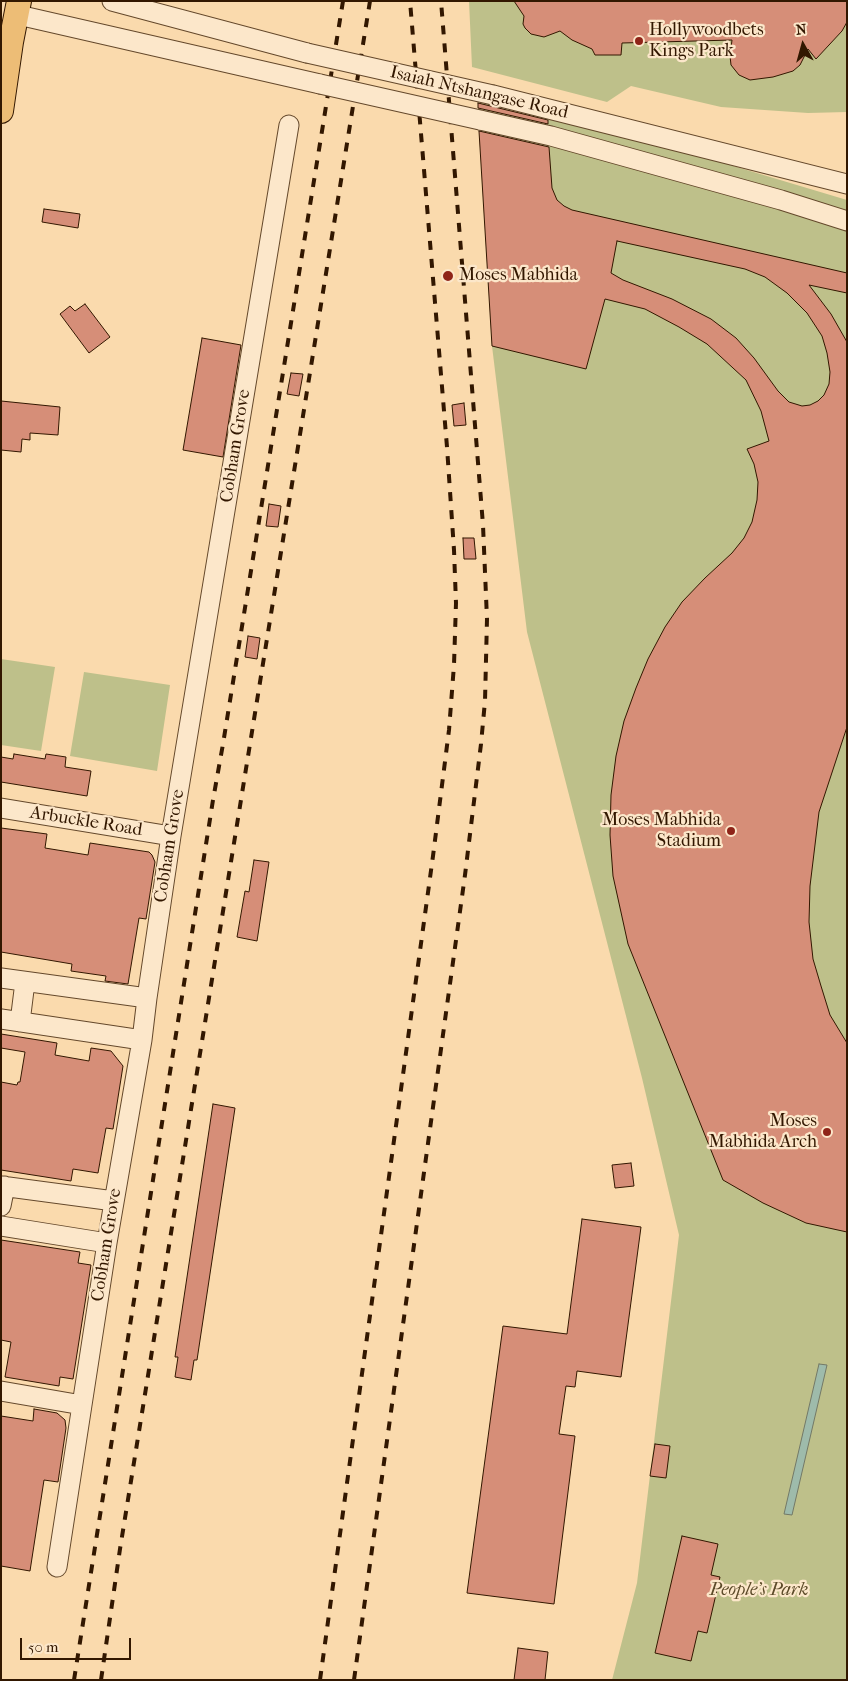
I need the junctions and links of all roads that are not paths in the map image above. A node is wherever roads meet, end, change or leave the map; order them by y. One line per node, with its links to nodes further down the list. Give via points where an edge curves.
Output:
1 (112, 1): 5 (street, Isaiah Ntshangase Road, bridge, via 307,53 493,95)
2 (23, 9): 3 (main road, via 11,42); 6 (street, bridge, via 320,84 551,136)
3 (1, 111)
4 (289, 125): 8 (street, Cobham Grove)
5 (847, 184)
6 (847, 221)
7 (1, 808): 8 (street, Arbuckle Road)
8 (171, 836): 11 (street, Cobham Grove)
9 (1, 978): 10 (street)
10 (25, 982): 11 (street); 12 (street)
11 (147, 998): 13 (street, Cobham Grove)
12 (10, 1020): 13 (street)
13 (142, 1040): 15 (street, Cobham Grove)
14 (3, 1186): 15 (street); 16 (street)
15 (114, 1201): 18 (street, Cobham Grove)
16 (1, 1206)
17 (1, 1226): 18 (street)
18 (106, 1243): 20 (street, Cobham Grove)
19 (1, 1391): 20 (street)
20 (82, 1405): 21 (street, Cobham Grove)
21 (57, 1567)

